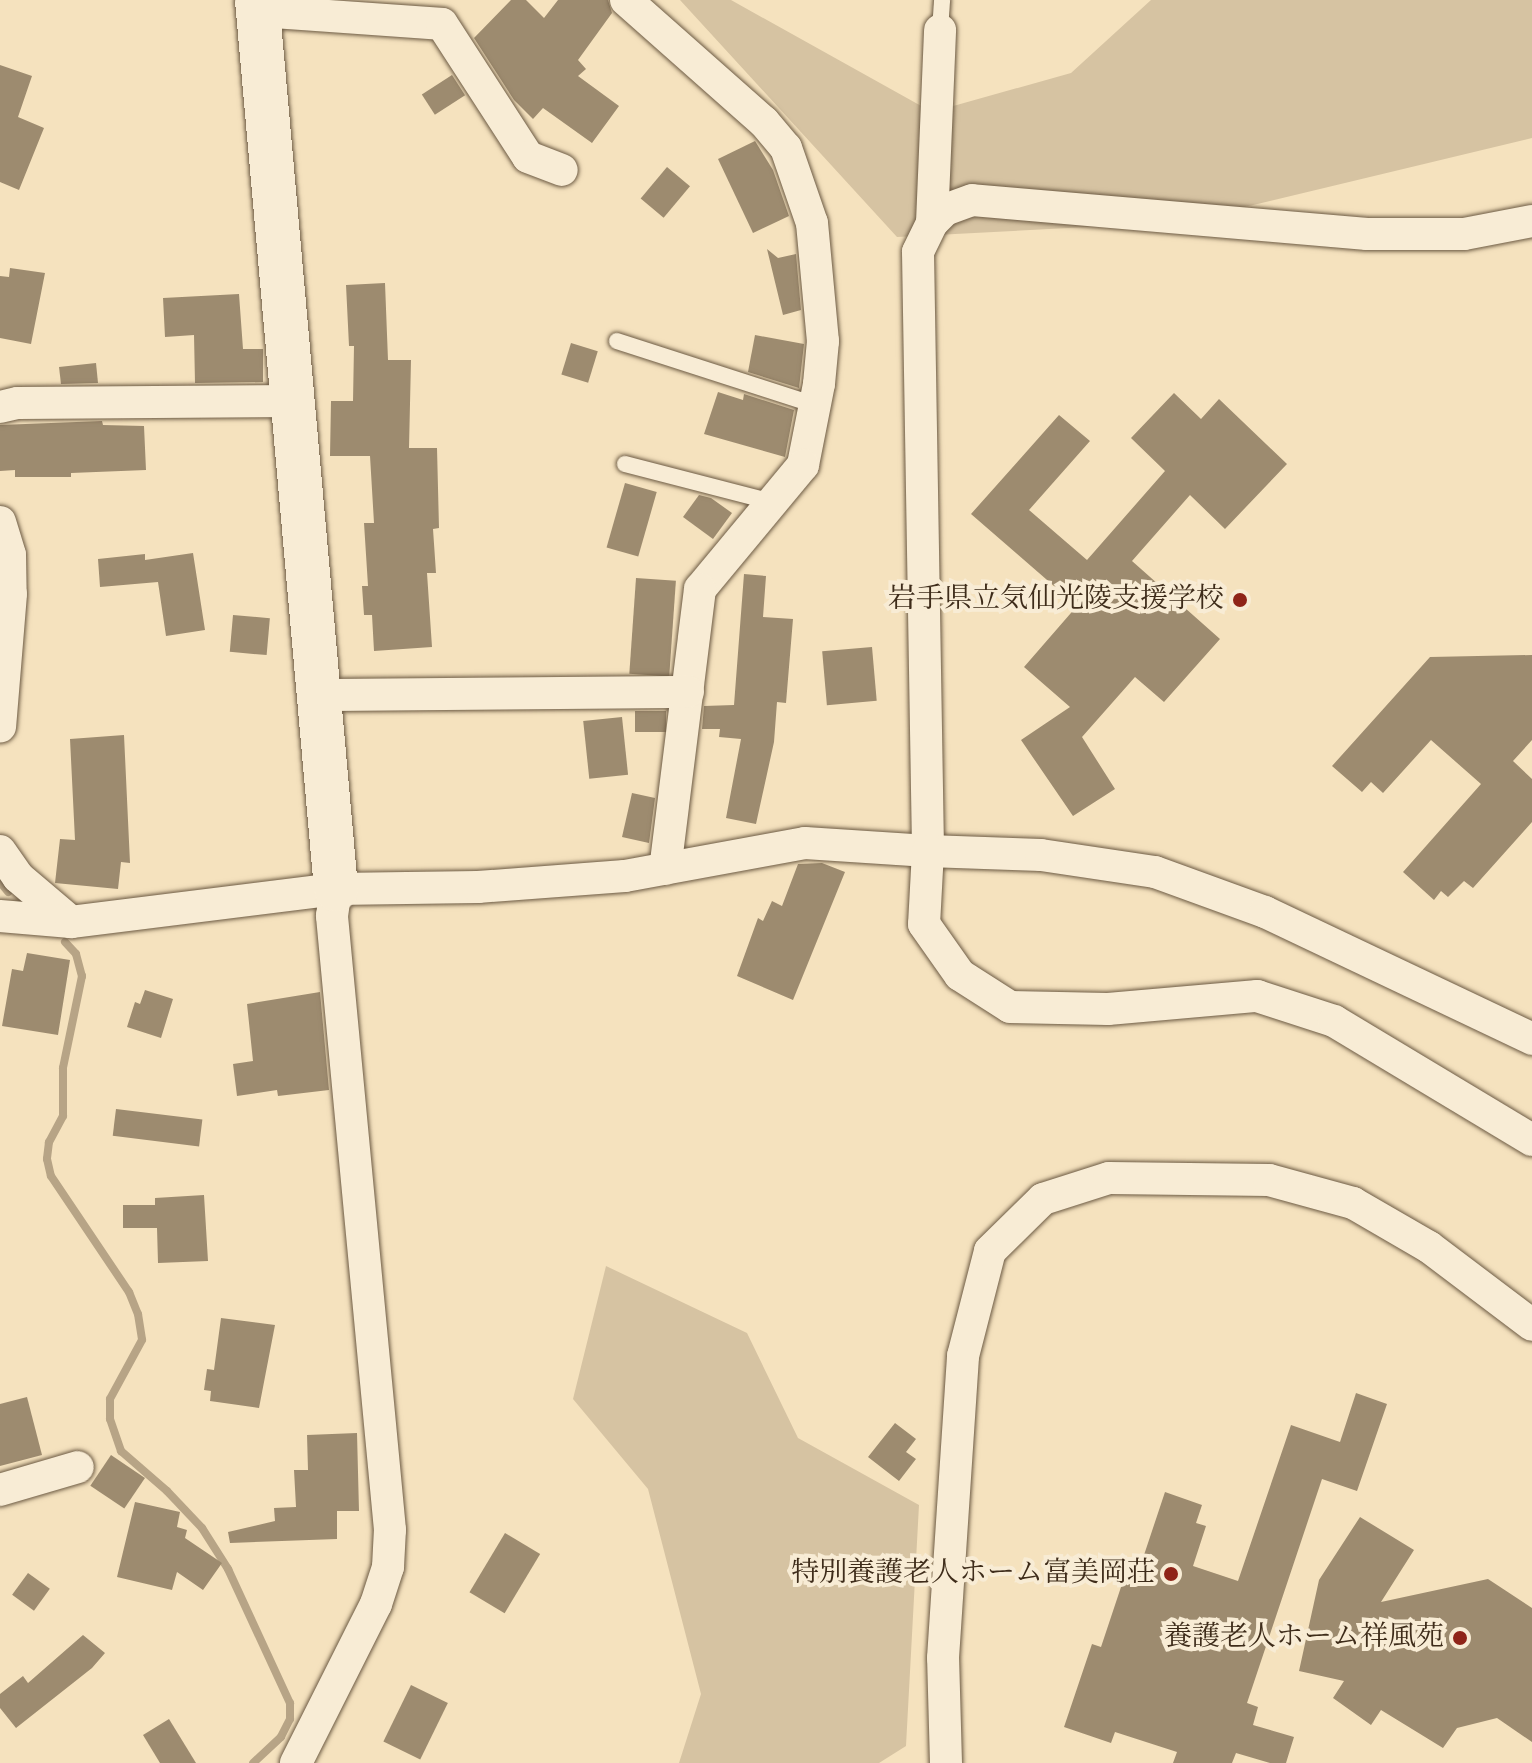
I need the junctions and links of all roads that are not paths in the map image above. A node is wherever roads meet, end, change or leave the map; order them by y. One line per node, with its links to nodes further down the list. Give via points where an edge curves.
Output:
1 (626, 0): 10 (street, via 764,122 786,148 812,223 823,341)
2 (258, 6): 3 (street); 9 (street)
3 (447, 12): 5 (street, via 528,157)
4 (941, 15): 7 (street)
5 (562, 170)
6 (1532, 221): 7 (street, via 1464,234 1367,234 972,200 945,210)
7 (932, 223): 19 (street, via 918,252)
8 (617, 341): 10 (lane)
9 (293, 401): 11 (street); 16 (street)
10 (815, 405): 13 (street, via 803,465)
11 (0, 407)
12 (625, 464): 13 (lane)
13 (772, 502): 15 (street, via 700,589)
14 (0, 522): 17 (street, via 10,555 11,594)
15 (688, 692): 16 (street); 20 (street)
16 (319, 695): 21 (street)
17 (0, 727)
18 (0, 851): 23 (street, via 18,877)
19 (928, 851): 20 (street, via 805,843); 24 (street, via 1041,855 1155,872 1265,912); 25 (street, via 924,924 960,975 1010,1007 1108,1009 1257,996 1334,1021)
20 (665, 869): 21 (street, via 478,887)
21 (336, 889): 23 (street); 29 (street, via 332,916 390,1530 388,1567 376,1604)
22 (0, 916): 23 (street)
23 (71, 922)
24 (1532, 1039)
25 (1532, 1140)
26 (1532, 1325): 30 (street, via 1429,1247 1353,1203 1269,1180 1109,1178 1043,1199 990,1251 963,1356 943,1658)
27 (78, 1467): 28 (street)
28 (0, 1490)
29 (296, 1763)
30 (946, 1763)

